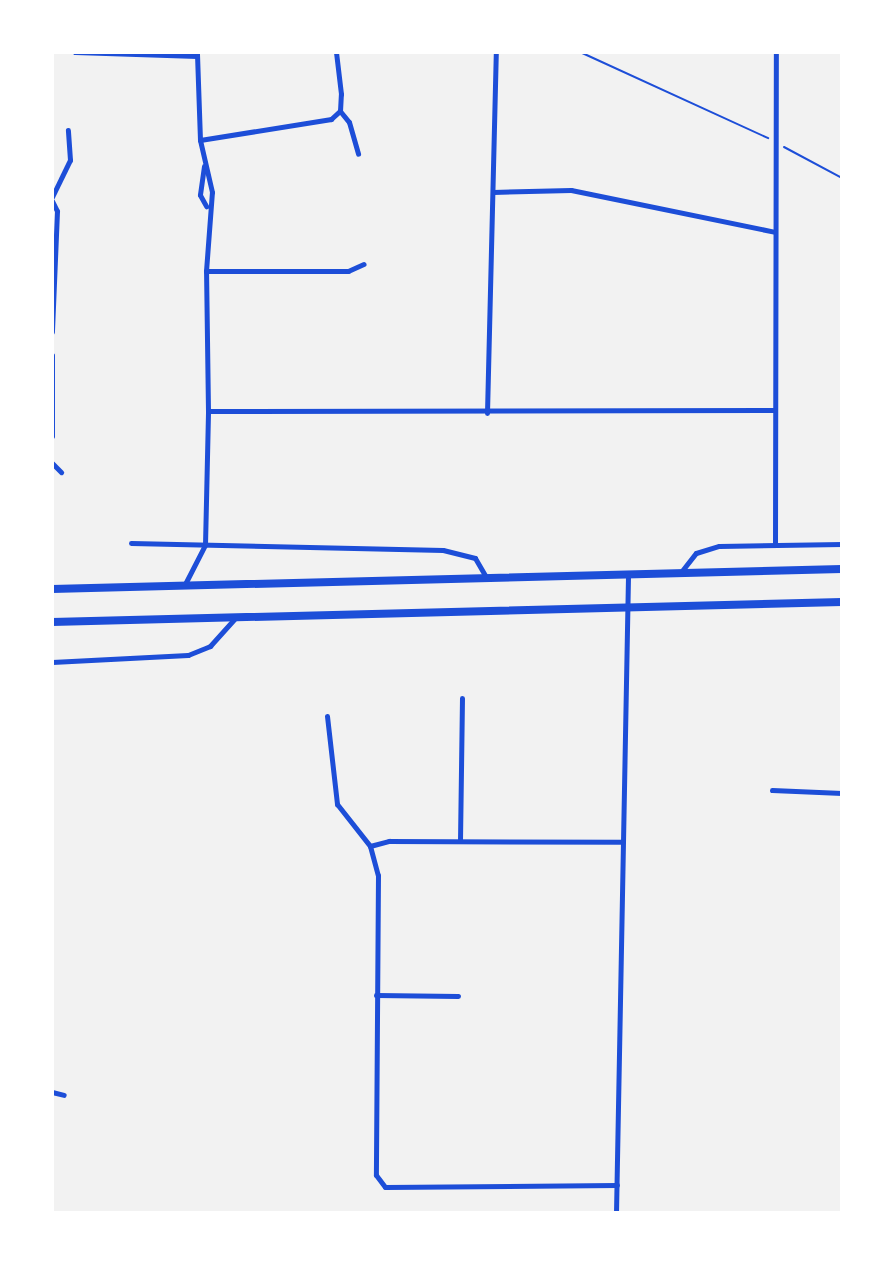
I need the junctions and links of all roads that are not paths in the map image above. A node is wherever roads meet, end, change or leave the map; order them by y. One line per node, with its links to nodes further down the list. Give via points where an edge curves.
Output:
1 (75, 52): 5 (street)
2 (336, 52): 6 (street)
3 (496, 52): 11 (street)
4 (776, 52): 14 (street)
5 (197, 54): 8 (street)
6 (340, 111): 8 (street, via 331,119); 9 (street, via 349,122)
7 (68, 130): 12 (street, via 70,160)
8 (200, 140): 10 (street)
9 (358, 154)
10 (204, 166): 13 (street, via 212,192); 13 (street, via 200,195)
11 (493, 192): 14 (street, via 571,190); 21 (street)
12 (52, 199): 17 (street, via 57,226)
13 (207, 207): 16 (street)
14 (775, 232): 19 (street)
15 (364, 264): 16 (street, via 348,271)
16 (206, 271): 20 (street)
17 (52, 332)
18 (52, 355): 22 (street)
19 (774, 410): 21 (street); 28 (street)
20 (208, 411): 21 (street); 27 (street)
21 (487, 413)
22 (52, 436)
23 (52, 463): 24 (street)
24 (61, 472)
25 (131, 543): 27 (street)
26 (842, 544): 28 (street)
27 (205, 545): 32 (street, via 443,550 475,558); 33 (street)
28 (775, 545): 30 (street, via 709,548 691,556)
29 (842, 569): 30 (highway)
30 (681, 572): 31 (highway)
31 (628, 573): 32 (highway); 36 (street)
32 (485, 575): 33 (highway)
33 (185, 584): 34 (highway)
34 (52, 589)
35 (842, 602): 36 (highway)
36 (628, 605): 37 (highway); 45 (street)
37 (237, 615): 38 (highway); 39 (street, via 210,646 188,655)
38 (52, 622)
39 (52, 662)
40 (462, 698): 44 (street)
41 (327, 716): 46 (street, via 337,804)
42 (772, 790): 43 (street)
43 (842, 793)
44 (460, 841): 45 (street); 46 (street)
45 (623, 842): 51 (street)
46 (370, 846): 47 (street, via 378,875)
47 (376, 995): 48 (street); 51 (street, via 373,1158 385,1187)
48 (458, 996)
49 (52, 1092): 50 (street)
50 (64, 1095)
51 (617, 1185): 52 (street)
52 (616, 1213)

